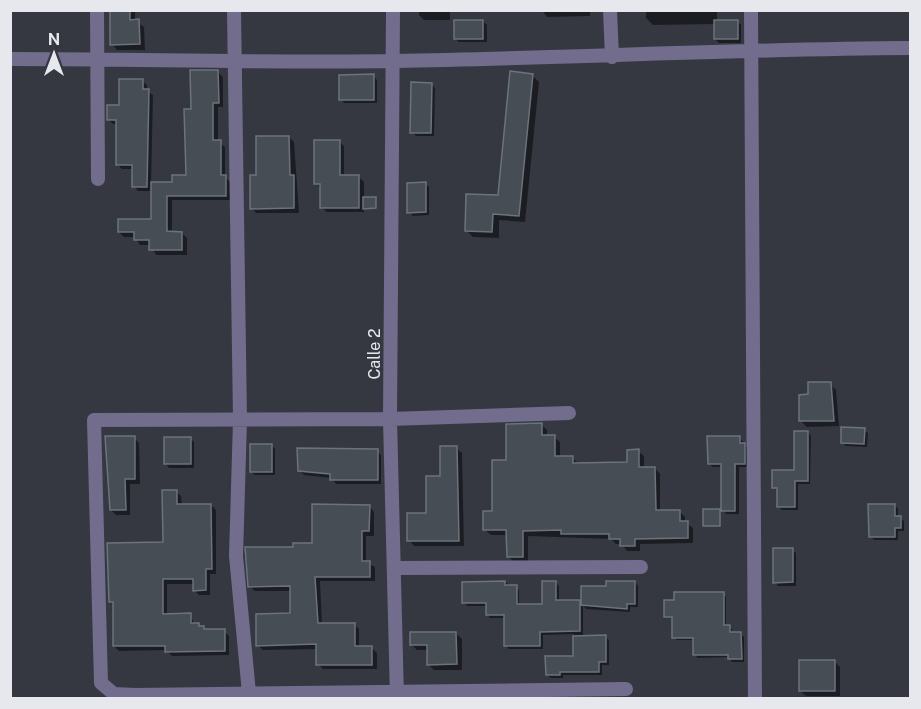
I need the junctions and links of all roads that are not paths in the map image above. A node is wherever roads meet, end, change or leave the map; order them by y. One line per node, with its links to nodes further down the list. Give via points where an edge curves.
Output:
1 (97, 10): 10 (street)
2 (234, 10): 11 (street)
3 (393, 10): 12 (street, Calle 2)
4 (610, 10): 8 (street)
5 (751, 10): 7 (street)
6 (910, 48): 7 (street)
7 (751, 49): 8 (street); 22 (street)
8 (612, 57): 12 (street)
9 (10, 59): 10 (street)
10 (96, 59): 11 (street); 13 (street)
11 (233, 60): 12 (street); 16 (street)
12 (392, 61): 15 (street, Calle 2)
13 (98, 179)
14 (569, 413): 15 (street)
15 (390, 419): 16 (street); 18 (street, Calle 2)
16 (240, 420): 20 (street, via 236,556); 20 (street, via 94,420 101,683 114,694)
17 (641, 567): 18 (street)
18 (396, 568): 21 (street, Calle 2)
19 (626, 689): 21 (street)
20 (249, 693): 21 (street)
21 (397, 695)
22 (755, 699)

